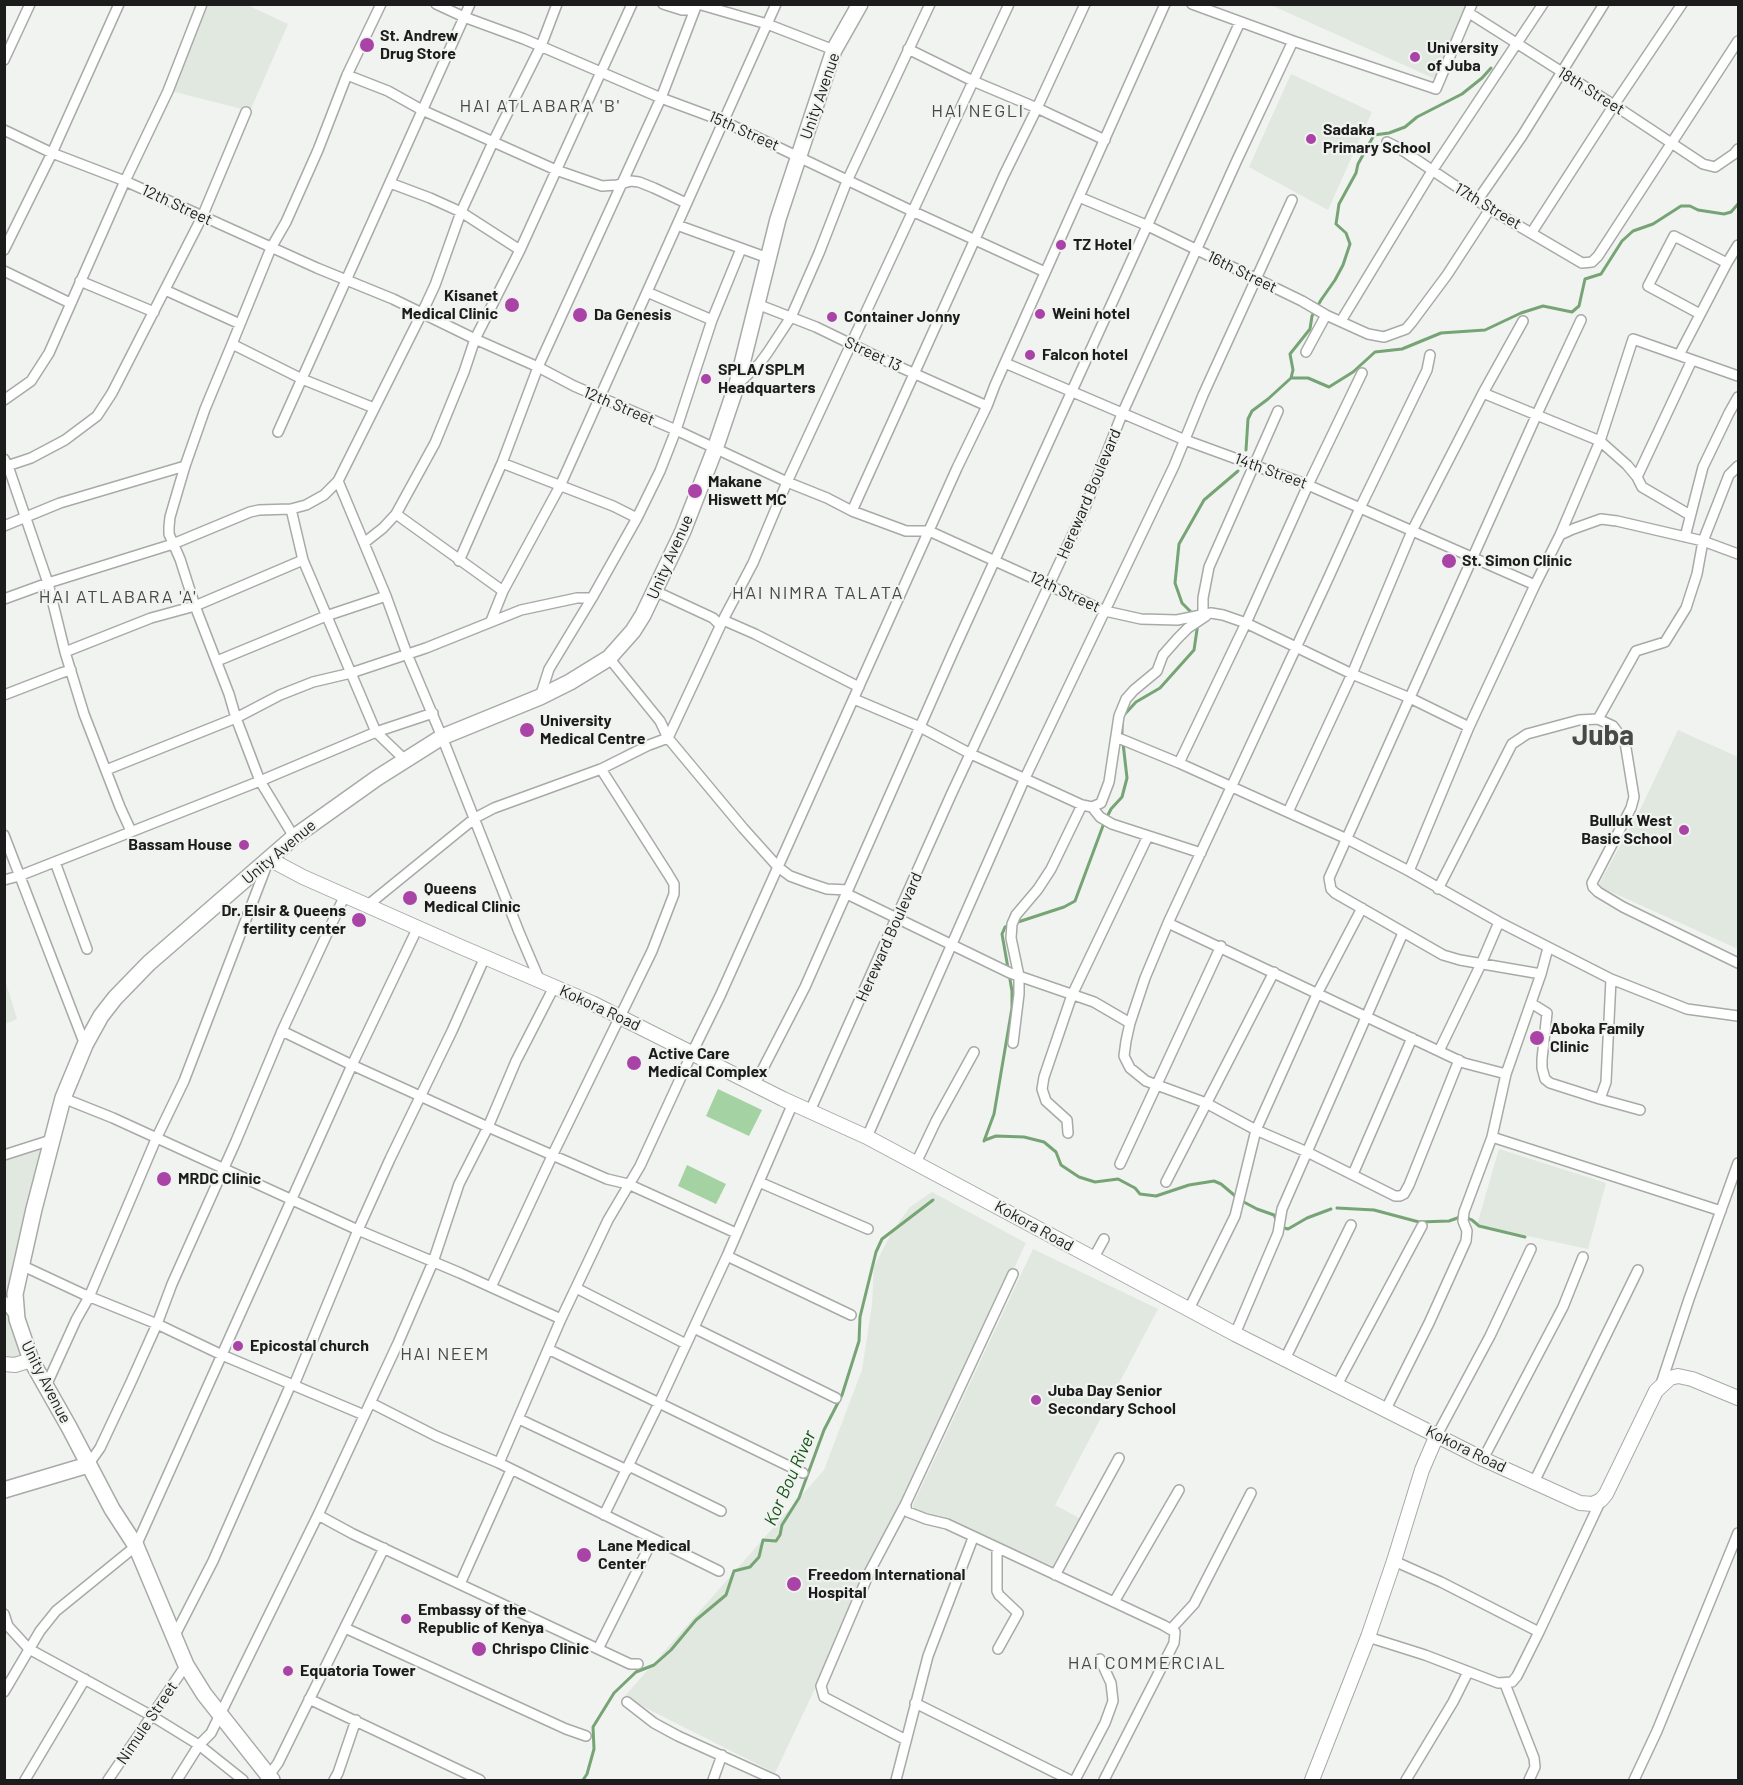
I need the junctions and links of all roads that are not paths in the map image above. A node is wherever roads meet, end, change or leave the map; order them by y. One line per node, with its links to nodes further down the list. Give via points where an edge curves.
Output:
1 (30, 4): 31 (street)
2 (119, 4): 48 (street)
3 (202, 4): 52 (street, via 168,91)
4 (381, 4): 34 (street)
5 (436, 4): 22 (street, 15th Street)
6 (470, 4): 22 (street)
7 (557, 4): 28 (street)
8 (632, 4): 32 (street)
9 (663, 4): 10 (street, via 688,10)
10 (698, 4): 24 (street); 36 (street)
11 (776, 4): 24 (street)
12 (860, 4): 30 (main road, Unity Avenue)
13 (930, 4): 29 (street)
14 (1009, 4): 35 (street)
15 (1085, 4): 38 (street)
16 (1165, 4): 43 (street)
17 (1192, 4): 23 (street)
18 (1543, 4): 27 (street)
19 (1604, 4): 33 (street)
20 (1682, 4): 37 (street)
21 (1470, 9): 25 (street, via 1436,89); 27 (street, 18th Street)
22 (464, 17): 28 (street, 15th Street); 39 (street)
23 (1240, 22): 25 (street); 65 (street)
24 (767, 24): 30 (street); 41 (street)
25 (1293, 41): 73 (street, Hereward Boulevard)
26 (1738, 41): 46 (street)
27 (1517, 44): 33 (street, 18th Street); 51 (street)
28 (541, 46): 32 (street, 15th Street); 44 (street)
29 (909, 49): 35 (street); 53 (street)
30 (834, 50): 49 (main road, Unity Avenue)
31 (4, 60)
32 (601, 71): 36 (street, 15th Street); 50 (street)
33 (1561, 72): 37 (street, 18th Street); 58 (street)
34 (347, 75): 39 (street); 69 (street, via 318,150)
35 (973, 81): 38 (street); 61 (street)
36 (661, 98): 41 (street, 15th Street); 55 (street)
37 (1614, 105): 46 (street, 18th Street); 66 (street)
38 (1037, 108): 43 (street); 67 (street)
39 (422, 110): 44 (street); 54 (street)
40 (246, 112): 63 (street)
41 (723, 121): 49 (street, 15th Street); 59 (street)
42 (4, 130): 48 (street, 12th Street)
43 (1105, 140): 56 (street)
44 (493, 142): 50 (street); 62 (street)
45 (1387, 142): 51 (street, 17th Street)
46 (1671, 144): 47 (street, 18th Street, via 1703,164 1715,166); 66 (street, 17th Street, via 1592,262 1582,262)
47 (1738, 149)
48 (52, 153): 52 (street, 12th Street); 70 (street)
49 (799, 157): 53 (street, 15th Street); 74 (main road, Unity Avenue)
50 (556, 170): 55 (street, via 602,186); 72 (street)
51 (1432, 171): 58 (street, 17th Street); 92 (street)
52 (125, 181): 63 (street, 12th Street); 79 (street)
53 (847, 181): 61 (street, 15th Street); 89 (street)
54 (390, 183): 62 (street); 80 (street)
55 (623, 183): 59 (street, via 639,182); 104 (street)
56 (1079, 196): 65 (street, 16th Street); 77 (street)
57 (1292, 200): 78 (street)
58 (1477, 201): 60 (street, 17th Street)
59 (686, 203): 64 (street)
60 (1490, 209): 66 (street, 17th Street); 92 (street, 16th Street, via 1447,276 1406,329 1384,337)
61 (912, 211): 67 (street, 15th Street); 97 (street)
62 (461, 212): 72 (street); 86 (street)
63 (202, 217): 69 (street, 12th Street); 81 (street)
64 (677, 225): 71 (street); 82 (street)
65 (1146, 225): 73 (street, 16th Street); 110 (street)
66 (1532, 232)
67 (974, 240): 77 (street, 15th Street); 106 (street)
68 (1738, 245): 75 (street)
69 (271, 248): 80 (street, 12th Street); 94 (street)
70 (5, 249)
71 (741, 249): 74 (street); 90 (street)
72 (520, 250): 95 (street)
73 (1197, 250): 78 (street, 16th Street); 118 (street, Hereward Boulevard)
74 (768, 258): 84 (main road, Unity Avenue)
75 (1727, 263): 87 (street); 87 (street, via 1674,236 1648,286)
76 (4, 271): 83 (street)
77 (1045, 272): 102 (street)
78 (1255, 279): 88 (street, 16th Street); 122 (street)
79 (81, 281): 83 (street); 85 (street)
80 (346, 281): 86 (street, 12th Street); 108 (street)
81 (165, 290): 85 (street); 94 (street)
82 (647, 292): 90 (street); 112 (street)
83 (70, 303): 114 (street, via 49,353 31,381)
84 (758, 304): 89 (street, Street 13); 109 (main road, Unity Avenue)
85 (154, 312): 125 (street, via 97,416 65,440 31,458)
86 (422, 313): 95 (street, 12th Street); 116 (street)
87 (1700, 314): 99 (street)
88 (1326, 315): 92 (street, 16th Street); 98 (street)
89 (791, 317): 97 (street, Street 13); 109 (street, via 760,363)
90 (712, 320): 120 (street)
91 (1581, 320): 119 (street)
92 (1341, 321)
93 (1523, 321): 111 (street)
94 (240, 324): 96 (street)
95 (475, 339): 104 (street, 12th Street); 138 (street, via 435,443)
96 (232, 344): 108 (street); 128 (street)
97 (852, 344): 106 (street, Street 13); 132 (street)
98 (1305, 352)
99 (1679, 355): 101 (street); 123 (street, via 1633,339)
100 (1430, 356): 135 (street, via 1427,370)
101 (1692, 360): 107 (street); 130 (street)
102 (1005, 363): 110 (street, 14th Street); 115 (street)
103 (1738, 364): 107 (street)
104 (538, 367): 112 (street, 12th Street); 126 (street)
105 (1362, 373): 133 (street)
106 (915, 374): 115 (street, Street 13); 137 (street)
107 (1736, 375)
108 (302, 379): 116 (street); 121 (street)
109 (737, 384): 124 (main road, Unity Avenue)
110 (1072, 390): 118 (street, 14th Street); 154 (street)
111 (1483, 393): 119 (street); 144 (street)
112 (600, 397): 120 (street, 12th Street); 134 (street)
113 (1738, 398): 139 (street, via 1706,462)
114 (4, 400)
115 (987, 406): 143 (street)
116 (374, 408): 131 (street)
117 (1278, 411): 127 (street)
118 (1122, 414): 122 (street, 14th Street); 157 (street, Hereward Boulevard)
119 (1537, 414): 123 (street); 151 (street)
120 (676, 430): 124 (street, 12th Street); 141 (street)
121 (278, 432)
122 (1185, 440): 127 (street, 14th Street); 164 (street)
123 (1600, 441): 130 (street); 145 (street)
124 (715, 449): 132 (street, 12th Street); 159 (main road, Unity Avenue)
125 (6, 464): 140 (street)
126 (502, 464): 134 (street); 153 (street)
127 (1254, 465): 133 (street, 14th Street); 165 (street, via 1209,567 1203,598)
128 (185, 466): 140 (street); 149 (street, via 170,517)
129 (1738, 466): 147 (street, via 1728,475)
130 (1637, 477): 139 (street, via 1642,487)
131 (338, 481): 136 (street, via 316,500); 148 (street)
132 (787, 482): 137 (street, 12th Street); 168 (street, via 753,563)
133 (1308, 484): 135 (street, 14th Street); 169 (street)
134 (560, 486): 141 (street); 158 (street)
135 (1360, 508): 144 (street, 14th Street); 170 (street)
136 (291, 509): 149 (street, via 250,512); 152 (street)
137 (852, 511): 143 (street, 12th Street, via 906,531)
138 (396, 514): 148 (street); 153 (street)
139 (1690, 514): 146 (street)
140 (26, 516): 142 (street); 155 (street)
141 (637, 518): 161 (street)
142 (4, 526)
143 (929, 531): 154 (street, 12th Street); 178 (street)
144 (1412, 531): 151 (street, 14th Street); 177 (street)
145 (1560, 535): 146 (street, via 1601,519); 156 (street)
146 (1685, 537): 147 (street)
147 (1703, 541): 150 (street); 185 (street, via 1686,608 1665,642 1636,651)
148 (364, 543): 160 (street)
149 (173, 544): 155 (street); 163 (street)
150 (1738, 554)
151 (1473, 558): 156 (street, 14th Street); 181 (street)
152 (303, 560): 163 (street); 166 (street)
153 (459, 561): 158 (street)
154 (994, 561): 157 (street, 12th Street); 186 (street)
155 (48, 583): 162 (street); 171 (street)
156 (1535, 585): 187 (street)
157 (1049, 586): 164 (street, 12th Street); 192 (street, Hereward Boulevard)
158 (503, 591): 167 (street)
159 (655, 591): 168 (street); 173 (main road, Unity Avenue, via 644,615)
160 (386, 596): 166 (street); 172 (street)
161 (592, 598): 167 (street, via 521,610); 180 (street, via 549,669)
162 (4, 599)
163 (195, 606): 171 (street, via 151,618); 174 (street)
164 (1105, 611): 165 (street, 12th Street, via 1141,619 1178,621); 197 (street)
165 (1207, 613): 169 (street, 12th Street); 190 (street, via 1178,638 1163,655 1157,671 1126,699)
166 (326, 616): 174 (street); 176 (street)
167 (491, 621): 172 (street)
168 (722, 623): 178 (street, via 755,634); 191 (street)
169 (1246, 623): 170 (street, 12th Street); 194 (street)
170 (1297, 647): 177 (street, 12th Street); 199 (street)
171 (65, 652): 175 (street)
172 (407, 654): 176 (street); 183 (street)
173 (609, 658): 180 (main road, Unity Avenue); 191 (street, via 660,721)
174 (217, 661): 184 (street)
175 (71, 670): 179 (street); 196 (street)
176 (351, 673): 184 (street, via 313,682); 188 (street)
177 (1352, 674): 181 (street, 12th Street); 201 (street)
178 (859, 687): 182 (street)
179 (4, 695)
180 (540, 697): 189 (main road, Unity Avenue)
181 (1410, 698): 187 (street, 12th Street); 207 (street)
182 (854, 699): 186 (street); 211 (street)
183 (433, 713): 188 (street); 189 (street)
184 (236, 718): 196 (street); 198 (street)
185 (1598, 719): 215 (street, via 1527,734 1512,744); 230 (street, via 1613,726 1625,742 1634,797 1593,887 1623,907)
186 (920, 727): 192 (street); 216 (street)
187 (1469, 727): 212 (street)
188 (376, 732): 193 (street); 198 (street)
189 (442, 737): 193 (main road, Unity Avenue); 202 (street)
190 (1116, 737): 194 (street); 200 (street, via 1106,793 1101,803)
191 (668, 738): 195 (street); 211 (street)
192 (971, 754): 197 (street); 220 (street, Hereward Boulevard)
193 (404, 759): 206 (main road, Unity Avenue)
194 (1179, 763): 199 (street)
195 (601, 769): 202 (street); 243 (street, via 674,884 667,915)
196 (106, 770): 203 (street)
197 (1025, 778): 200 (street); 225 (street)
198 (260, 782): 203 (street); 206 (street)
199 (1232, 787): 201 (street); 208 (street)
200 (1087, 806): 205 (street, via 1105,821); 234 (street, via 1038,890 1012,924)
201 (1288, 812): 207 (street)
202 (475, 818): 218 (street); 236 (street)
203 (131, 831): 210 (street)
204 (4, 835): 213 (street)
205 (1148, 836): 208 (street); 239 (street)
206 (294, 837): 209 (main road, Unity Avenue)
207 (1347, 839): 212 (street); 219 (street, via 1331,872 1331,889)
208 (1201, 853): 222 (street)
209 (269, 859): 217 (street, Kokora Road); 248 (main road, Unity Avenue, via 149,963 115,998); 269 (street, via 184,1081)
210 (54, 862): 213 (street); 228 (street)
211 (778, 867): 216 (street, via 809,884); 251 (street)
212 (1409, 871): 215 (street)
213 (19, 876): 214 (street); 248 (street)
214 (4, 880)
215 (1438, 889): 221 (street)
216 (847, 892): 220 (street); 255 (street, via 794,1011)
217 (345, 895): 218 (street, Kokora Road); 245 (street)
218 (368, 905): 223 (street, Kokora Road)
219 (1362, 908): 224 (street); 238 (street)
220 (897, 918): 225 (street); 263 (street, Hereward Boulevard)
221 (1499, 922): 227 (street); 231 (street)
222 (1168, 923): 226 (street); 244 (street)
223 (418, 927): 229 (street, Kokora Road); 253 (street)
224 (1403, 933): 231 (street, via 1443,955); 241 (street)
225 (952, 944): 234 (street); 267 (street)
226 (1221, 946): 232 (street); 256 (street)
227 (1548, 948): 233 (street); 235 (street)
228 (87, 949)
229 (485, 957): 236 (street, Kokora Road); 257 (street)
230 (1738, 963)
231 (1481, 964): 233 (street); 249 (street)
232 (1274, 972): 238 (street); 261 (street)
233 (1541, 974): 240 (street)
234 (1019, 976): 239 (street); 247 (street)
235 (1611, 979): 242 (street, via 1687,1009); 259 (street, via 1606,1082)
236 (540, 981): 237 (street, Kokora Road)
237 (554, 987): 243 (street, Kokora Road); 264 (street, via 516,1060)
238 (1318, 992): 241 (street); 265 (street)
239 (1072, 995): 244 (street, via 1094,1002); 266 (street, via 1042,1089 1046,1101 1068,1122)
240 (1531, 1003): 254 (street); 259 (street, via 1547,1013 1542,1059 1545,1079)
241 (1367, 1016): 246 (street); 271 (street)
242 (1738, 1016)
243 (620, 1017): 251 (street, Kokora Road); 272 (street)
244 (1130, 1023): 256 (street, via 1124,1056 1130,1068)
245 (282, 1031): 253 (street); 277 (street)
246 (1412, 1038): 249 (street); 278 (street)
247 (1013, 1043)
248 (85, 1045): 258 (main road, Unity Avenue)
249 (1439, 1051): 252 (street)
250 (974, 1052): 274 (street)
251 (692, 1053): 255 (street, Kokora Road); 281 (street)
252 (1459, 1060): 254 (street); 278 (street, via 1404,1194 1395,1196)
253 (352, 1065): 257 (street); 282 (street)
254 (1506, 1074): 268 (street)
255 (755, 1084): 260 (street, Kokora Road)
256 (1157, 1086): 261 (street); 276 (street)
257 (420, 1096): 264 (street); 287 (street)
258 (63, 1098): 269 (street); 270 (main road, Unity Avenue)
259 (1600, 1099): 262 (street)
260 (793, 1103): 263 (street, Kokora Road); 279 (street)
261 (1206, 1103): 265 (street); 280 (street)
262 (1640, 1110)
263 (810, 1111): 267 (street, Kokora Road)
264 (488, 1127): 272 (street); 294 (street, via 459,1184)
265 (1256, 1130): 271 (street); 302 (street, via 1235,1216)
266 (1068, 1133)
267 (867, 1137): 274 (street, Kokora Road)
268 (1491, 1137): 283 (street); 323 (street, via 1463,1216 1466,1241)
269 (156, 1139): 277 (street); 300 (street)
270 (51, 1140): 273 (street); 295 (main road, Unity Avenue)
271 (1307, 1152): 278 (street); 308 (street)
272 (553, 1154): 281 (street, via 607,1179); 298 (street)
273 (4, 1155)
274 (916, 1163): 293 (street, Kokora Road)
275 (1738, 1163): 283 (street)
276 (1119, 1164)
277 (224, 1168): 282 (street); 306 (street)
278 (1353, 1174)
279 (759, 1182): 286 (street); 288 (street)
280 (1166, 1182)
281 (628, 1184): 288 (street); 299 (street)
282 (292, 1199): 287 (street); 311 (street)
283 (1721, 1211): 318 (street)
284 (1351, 1225): 312 (street)
285 (1422, 1226): 316 (street)
286 (868, 1229)
287 (358, 1230): 294 (street); 315 (street)
288 (736, 1233): 291 (street)
289 (1104, 1239): 293 (street)
290 (1531, 1249): 326 (street)
291 (727, 1256): 303 (street); 307 (street)
292 (1583, 1257): 328 (street, via 1563,1307)
293 (1093, 1258): 302 (street, Kokora Road)
294 (433, 1262): 298 (street); 321 (street)
295 (21, 1265): 300 (street); 304 (main road, Unity Avenue, via 15,1294)
296 (1638, 1270): 334 (street)
297 (1013, 1274): 339 (street)
298 (491, 1287): 305 (street)
299 (576, 1288): 305 (street); 309 (street)
300 (89, 1297): 306 (street); 317 (street)
301 (4, 1301): 304 (street)
302 (1189, 1309): 308 (street, Kokora Road)
303 (851, 1315)
304 (17, 1319): 313 (main road, Unity Avenue)
305 (561, 1319): 310 (street)
306 (157, 1324): 311 (street); 330 (street, via 100,1448)
307 (694, 1328): 309 (street); 319 (street)
308 (1235, 1334): 312 (street, Kokora Road)
309 (686, 1344): 322 (street)
310 (548, 1349): 322 (street); 325 (street)
311 (222, 1355): 315 (street); 346 (street)
312 (1285, 1359): 316 (street, Kokora Road)
313 (31, 1360): 314 (street); 317 (main road, Unity Avenue)
314 (4, 1364)
315 (292, 1384): 324 (street); 359 (street, via 213,1561)
316 (1337, 1385): 323 (street, Kokora Road)
317 (46, 1386): 330 (main road, Unity Avenue)
318 (1660, 1386): 320 (street, via 1670,1378 1686,1377); 338 (street)
319 (836, 1398)
320 (1738, 1398)
321 (371, 1403): 324 (street); 329 (street)
322 (659, 1403): 331 (street); 333 (street)
323 (1386, 1409): 326 (street, Kokora Road)
324 (364, 1416): 341 (street)
325 (519, 1419): 329 (street); 331 (street)
326 (1437, 1435): 328 (street, Kokora Road); 349 (street)
327 (1119, 1458): 351 (street)
328 (1483, 1458): 334 (street, Kokora Road)
329 (499, 1463): 332 (street)
330 (88, 1465): 335 (main road); 346 (main road, Unity Avenue)
331 (628, 1468): 340 (street); 342 (street)
332 (511, 1470): 342 (street); 352 (street)
333 (803, 1473)
334 (1534, 1482): 338 (street, Kokora Road, via 1580,1503)
335 (5, 1489)
336 (1179, 1490): 353 (street)
337 (1251, 1493): 357 (street, via 1194,1604)
338 (1601, 1500): 358 (street)
339 (906, 1503): 344 (street, via 908,1512 947,1524); 378 (street, via 870,1571 821,1686 824,1697)
340 (721, 1511)
341 (318, 1515): 347 (street); 374 (street)
342 (604, 1515): 345 (street)
343 (1738, 1533): 397 (street)
344 (973, 1538): 348 (street); 373 (street)
345 (653, 1539): 350 (street); 362 (street)
346 (136, 1546): 359 (main road, Unity Avenue); 361 (street, via 56,1611)
347 (384, 1548): 352 (street); 356 (street)
348 (997, 1548): 351 (street); 363 (street, via 997,1591 1018,1612)
349 (1394, 1561): 358 (street); 360 (street)
350 (719, 1571)
351 (1054, 1575): 353 (street)
352 (460, 1584): 362 (street)
353 (1114, 1602): 357 (street)
354 (4, 1614): 355 (street)
355 (6, 1626): 361 (street)
356 (345, 1628): 371 (street); 377 (street)
357 (1171, 1629): 393 (street, via 1175,1632 1173,1643)
358 (1539, 1632): 369 (street, via 1517,1676)
359 (174, 1636): 366 (main road, Unity Avenue)
360 (1368, 1637): 367 (street); 394 (street)
361 (29, 1649): 368 (street); 370 (street)
362 (598, 1649): 365 (street)
363 (998, 1649)
364 (1100, 1659): 392 (street, via 1111,1683 1113,1701)
365 (638, 1664)
366 (186, 1665): 374 (main road, Unity Avenue); 375 (street, Nimule Street)
367 (1468, 1671): 369 (street); 395 (street)
368 (85, 1679): 375 (street); 382 (street)
369 (1505, 1684): 396 (street, via 1534,1758)
370 (4, 1692)
371 (309, 1699): 376 (street); 381 (street)
372 (627, 1702): 380 (street, via 654,1723)
373 (915, 1703): 378 (street); 391 (street)
374 (220, 1714): 379 (street, via 211,1733); 381 (main road, Unity Avenue)
375 (152, 1716): 379 (street); 383 (street, Nimule Street)
376 (356, 1720): 386 (street); 387 (street)
377 (586, 1736)
378 (906, 1740): 390 (street)
379 (199, 1745): 384 (street); 385 (street)
380 (722, 1755): 388 (street); 389 (street)
381 (268, 1779)
382 (25, 1780)
383 (108, 1780)
384 (177, 1780)
385 (243, 1780)
386 (334, 1780)
387 (480, 1780)
388 (713, 1780)
389 (775, 1780)
390 (896, 1780)
391 (1070, 1780)
392 (1075, 1780)
393 (1104, 1780)
394 (1312, 1780)
395 (1406, 1780)
396 (1529, 1780)
397 (1634, 1780)

